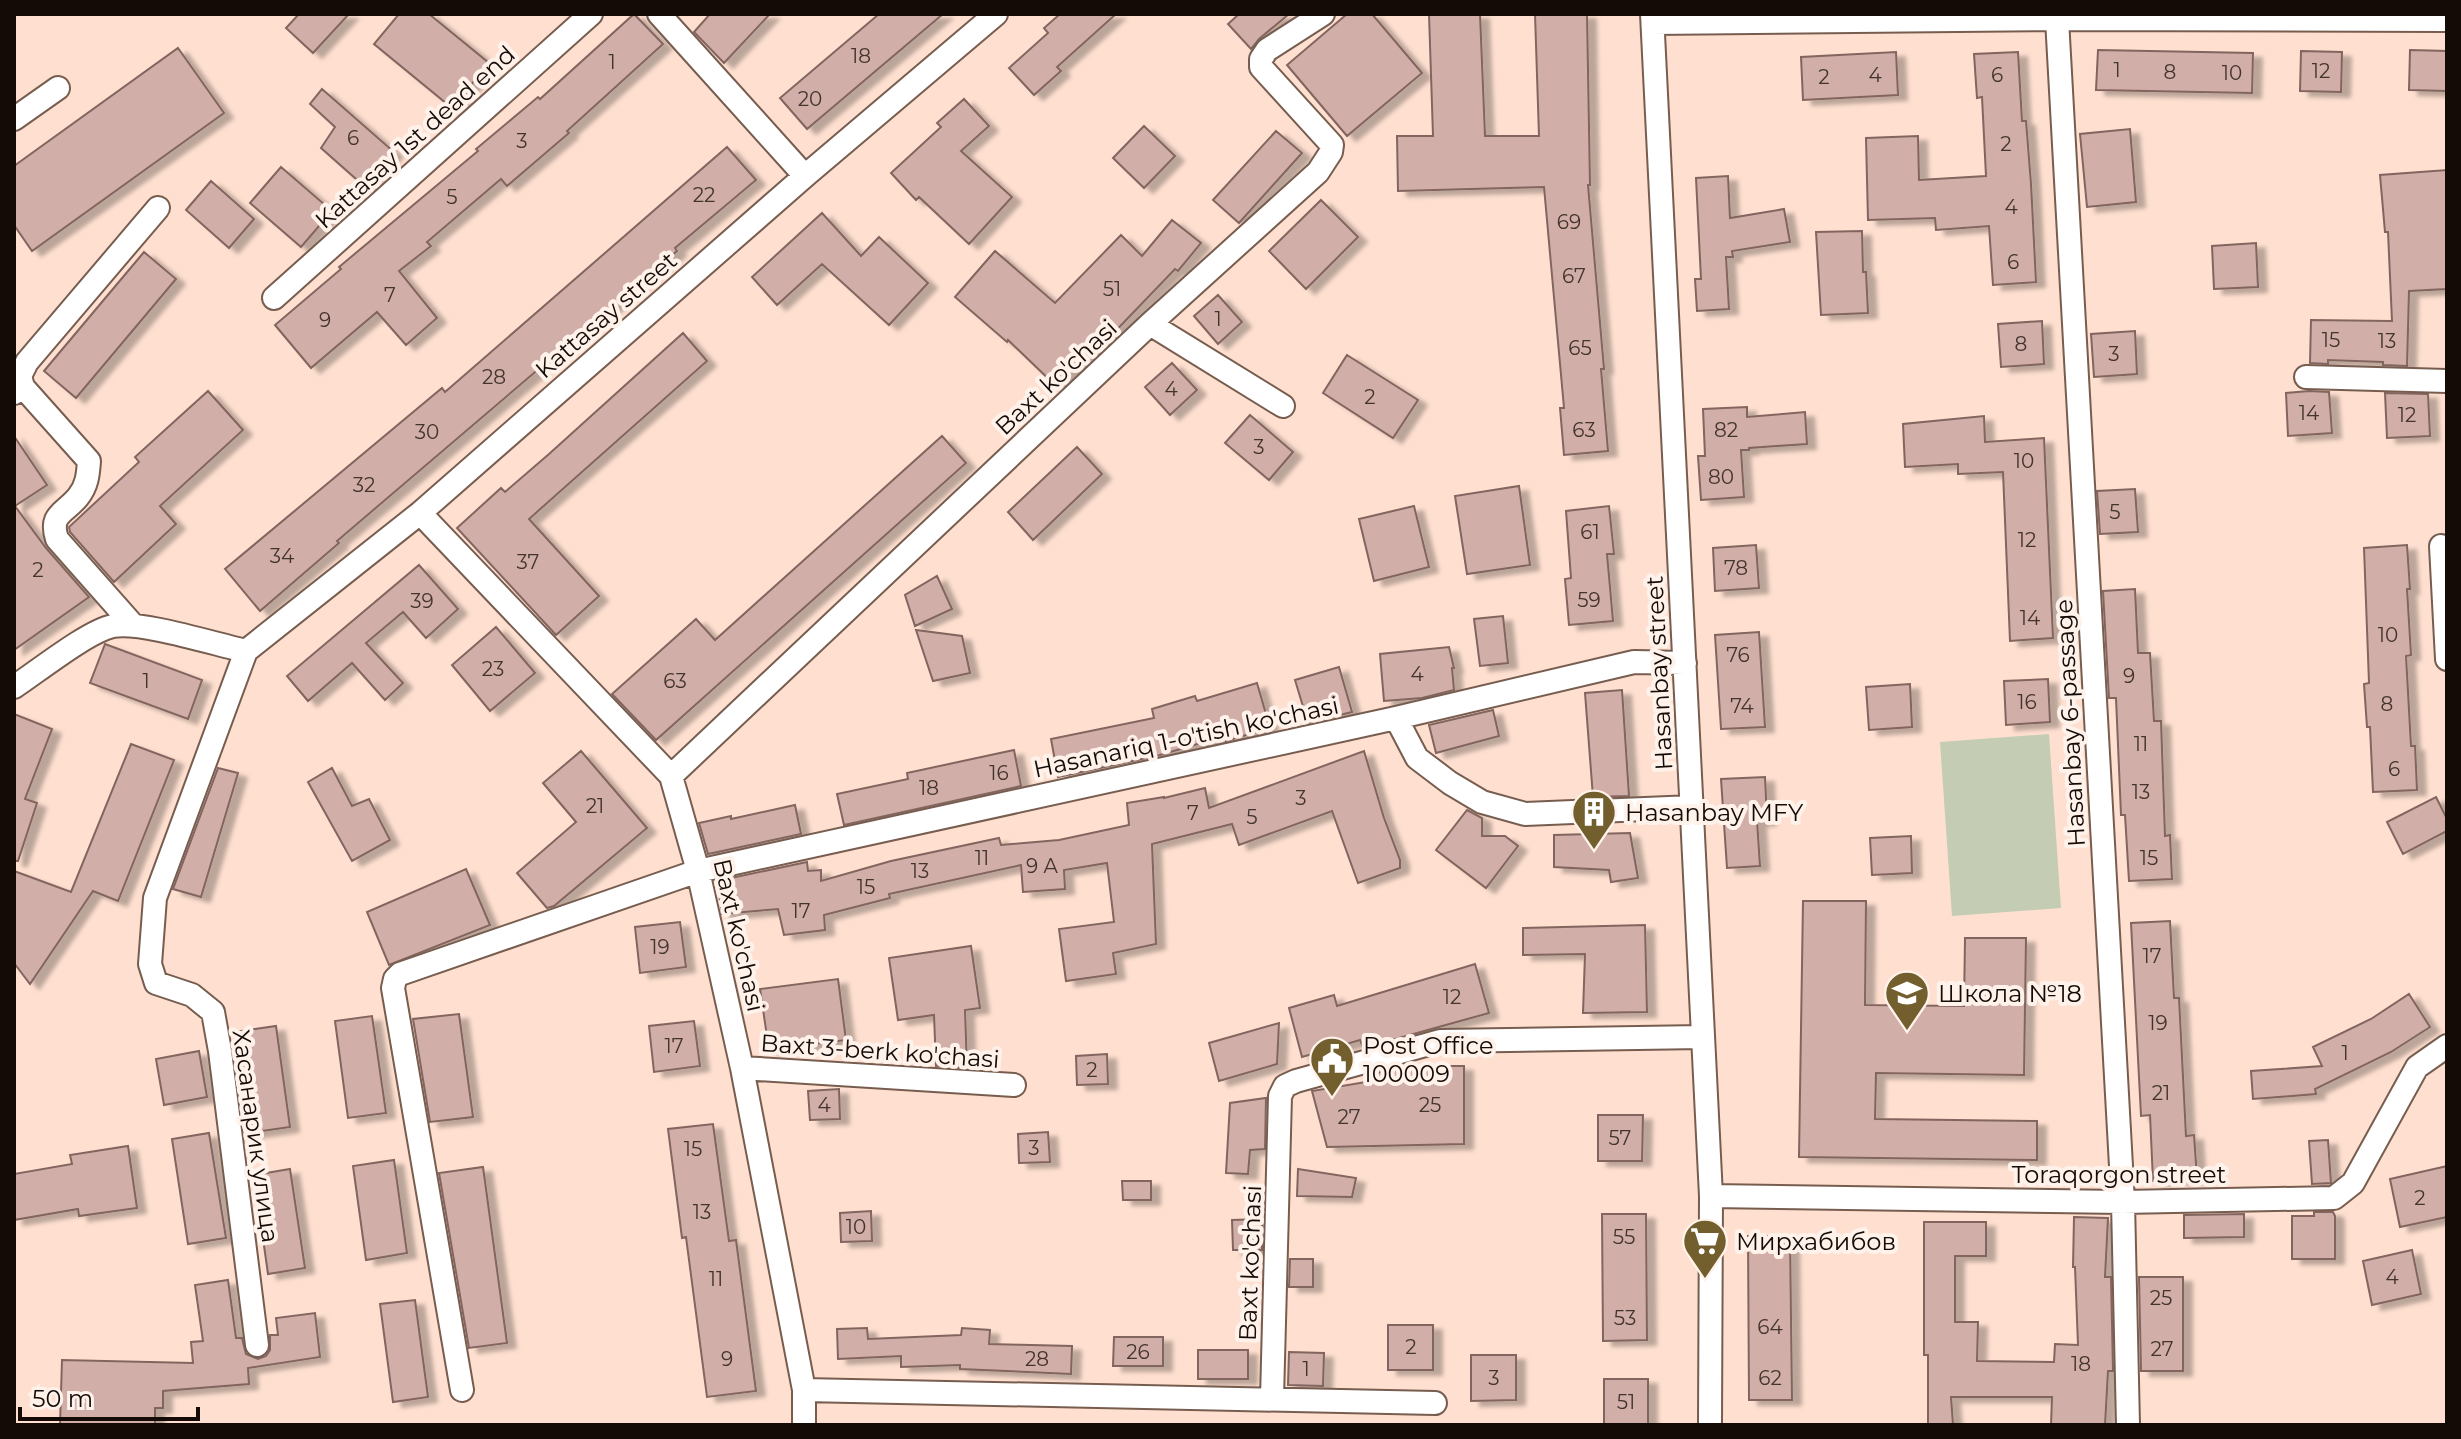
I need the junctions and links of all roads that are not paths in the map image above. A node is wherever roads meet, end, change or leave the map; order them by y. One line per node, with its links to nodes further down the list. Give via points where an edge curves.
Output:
1 (591, 14): 12 (street, Kattasay 1st dead end)
2 (659, 14): 10 (street)
3 (996, 14): 10 (street, Kattasay street)
4 (1323, 14): 13 (street, Baxt ko'chasi, via 1267,50 1261,67 1332,145 1331,152 1318,172)
5 (1652, 18): 6 (street); 23 (street, Hasanbay street)
6 (2057, 19): 7 (street); 34 (street, Hasanbay 6-passage)
7 (2447, 20)
8 (58, 88): 9 (street)
9 (14, 119)
10 (805, 176): 18 (street, Kattasay street)
11 (158, 208): 16 (street, via 27,362)
12 (274, 298)
13 (1150, 324): 17 (street); 26 (street, Baxt ko'chasi)
14 (2306, 377): 15 (street)
15 (2447, 381)
16 (19, 390): 20 (street, via 89,461 88,479 53,527 57,539)
17 (1283, 406)
18 (420, 513): 21 (street, Kattasay street); 26 (street, Baxt ko'chasi)
19 (2441, 546): 22 (street)
20 (133, 625): 21 (street); 24 (street, via 95,633)
21 (246, 651): 35 (street, Хасанарик улица, via 155,898 150,964 156,983 192,995 213,1012)
22 (2447, 659)
23 (1685, 663): 25 (street, Hasanariq 1-o'tish ko'chasi, via 1634,662); 27 (street, Hasanbay street)
24 (14, 687)
25 (1396, 718): 27 (street, via 1417,758 1482,802 1525,814); 28 (street, Hasanariq 1-o'tish ko'chasi)
26 (671, 776): 28 (street, Baxt ko'chasi)
27 (1693, 807): 29 (street, Hasanbay street)
28 (698, 871): 31 (street, Baxt ko'chasi); 36 (street, via 395,979)
29 (1702, 1037): 33 (street, Hasanbay street); 38 (street, Baxt ko'chasi, via 1440,1041 1285,1086 1280,1096)
30 (2447, 1046): 34 (street, Toraqorgon street, via 2417,1067 2353,1183 2334,1198)
31 (742, 1068): 32 (street, Baxt 3-berk ko'chasi); 37 (street, Baxt ko'chasi)
32 (1014, 1085)
33 (1711, 1196): 34 (street, Toraqorgon street); 41 (street, Hasanbay street)
34 (2123, 1202): 42 (street, Hasanbay 6-passage)
35 (257, 1345)
36 (462, 1390)
37 (804, 1390): 38 (street); 40 (street, Baxt ko'chasi)
38 (1272, 1398): 39 (street)
39 (1435, 1403)
40 (804, 1425)
41 (1710, 1425)
42 (2128, 1425)

